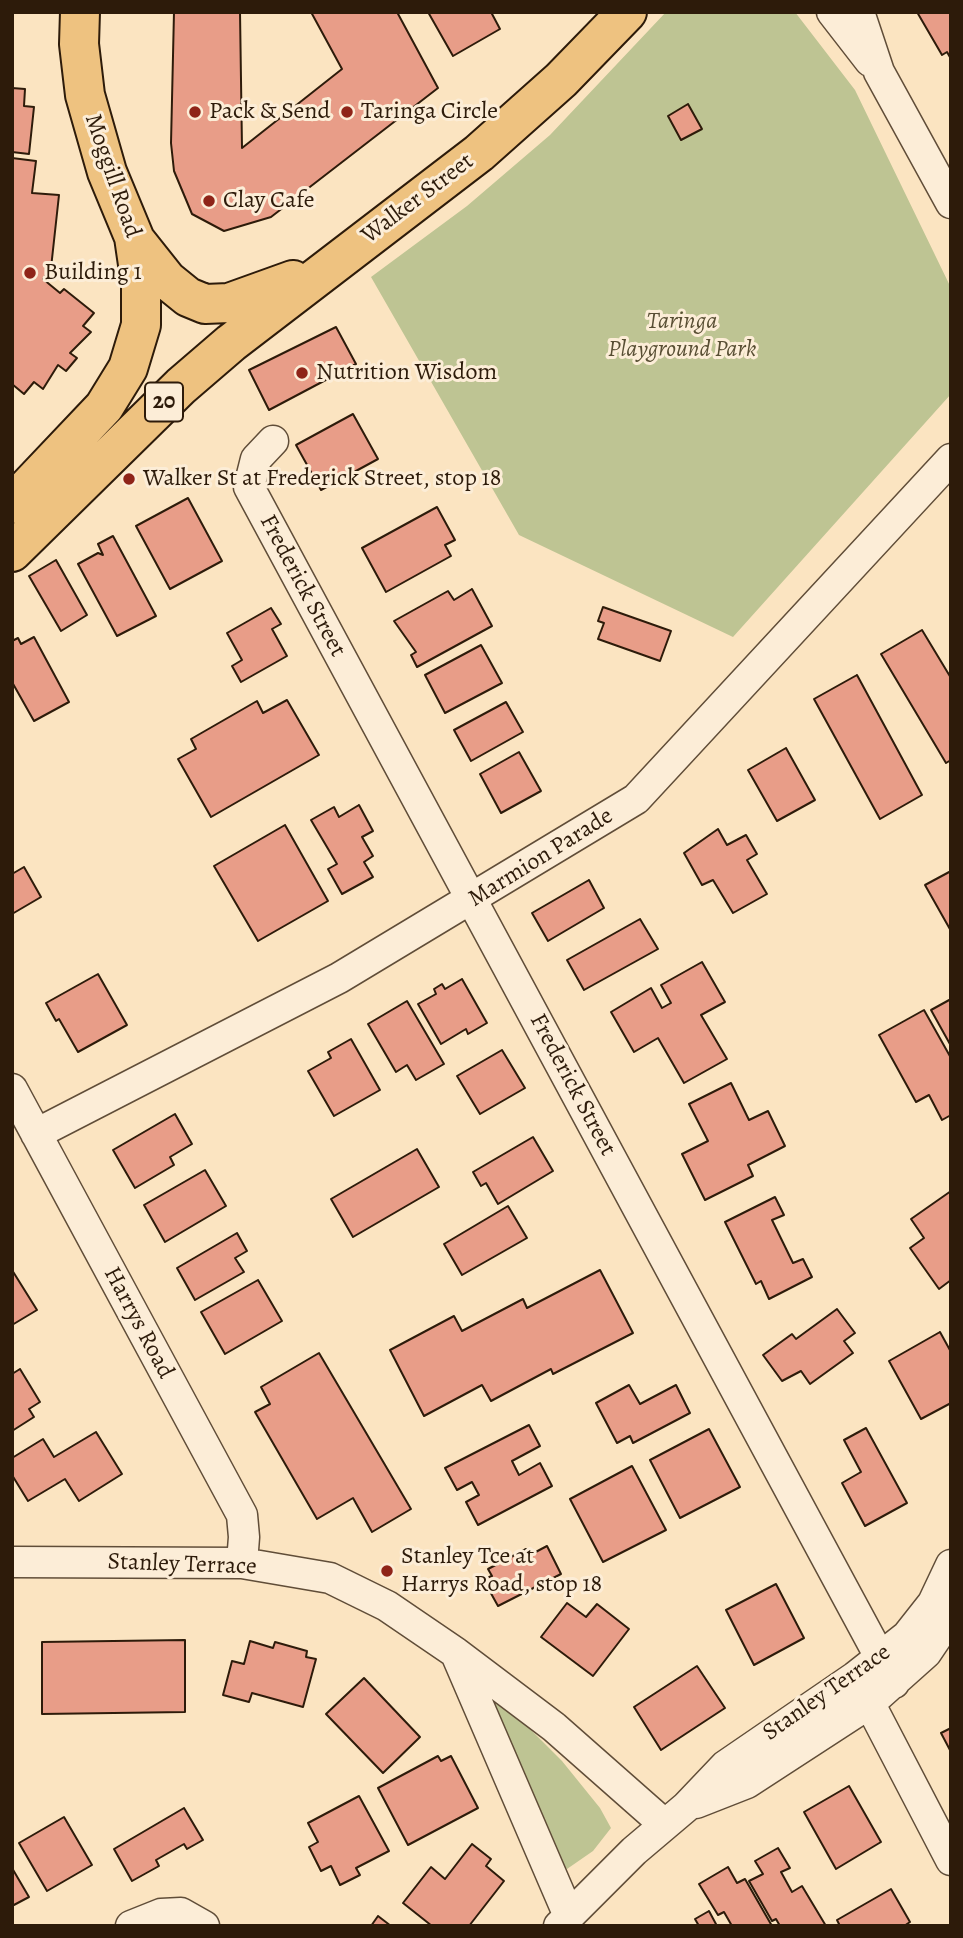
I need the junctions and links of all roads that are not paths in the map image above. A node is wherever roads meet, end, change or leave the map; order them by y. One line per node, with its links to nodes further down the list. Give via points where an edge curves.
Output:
1 (80, 12): 7 (highway, Moggill Road / 20, via 79,44 90,119)
2 (627, 12): 8 (highway, Walker Street / 20, via 488,145)
3 (832, 12): 5 (street)
4 (859, 12): 5 (street)
5 (879, 72): 6 (street)
6 (951, 203)
7 (134, 237): 8 (highway, via 167,280 205,304 238,300); 11 (highway, Moggill Road / 20, via 142,313 128,368 94,420)
8 (328, 267): 12 (highway, 20, via 181,386)
9 (273, 441): 13 (street, Frederick Street, via 256,460 249,487)
10 (951, 458): 13 (street, Marmion Parade, via 636,799)
11 (12, 504)
12 (12, 552)
13 (474, 900): 15 (street, Marmion Parade, via 339,978); 21 (street, Frederick Street)
14 (12, 1089): 15 (street, Harrys Road)
15 (36, 1134): 17 (street, Harrys Road, via 242,1515)
16 (12, 1562): 17 (street, Stanley Terrace)
17 (242, 1563): 20 (street, Stanley Terrace, via 330,1578 387,1606)
18 (951, 1564): 21 (street, Stanley Terrace)
19 (951, 1616): 21 (street, Stanley Terrace, via 926,1653)
20 (456, 1653): 24 (street, Stanley Terrace); 26 (street)
21 (887, 1671): 22 (street, Stanley Terrace); 23 (street, Stanley Terrace)
22 (855, 1677): 23 (street); 24 (street, Stanley Terrace, via 725,1766)
23 (870, 1703): 24 (street, Stanley Terrace, via 747,1783); 25 (street)
24 (675, 1815): 26 (street)
25 (951, 1860)
26 (564, 1921)
27 (131, 1926): 28 (street, via 161,1914 181,1913)
28 (204, 1926)

